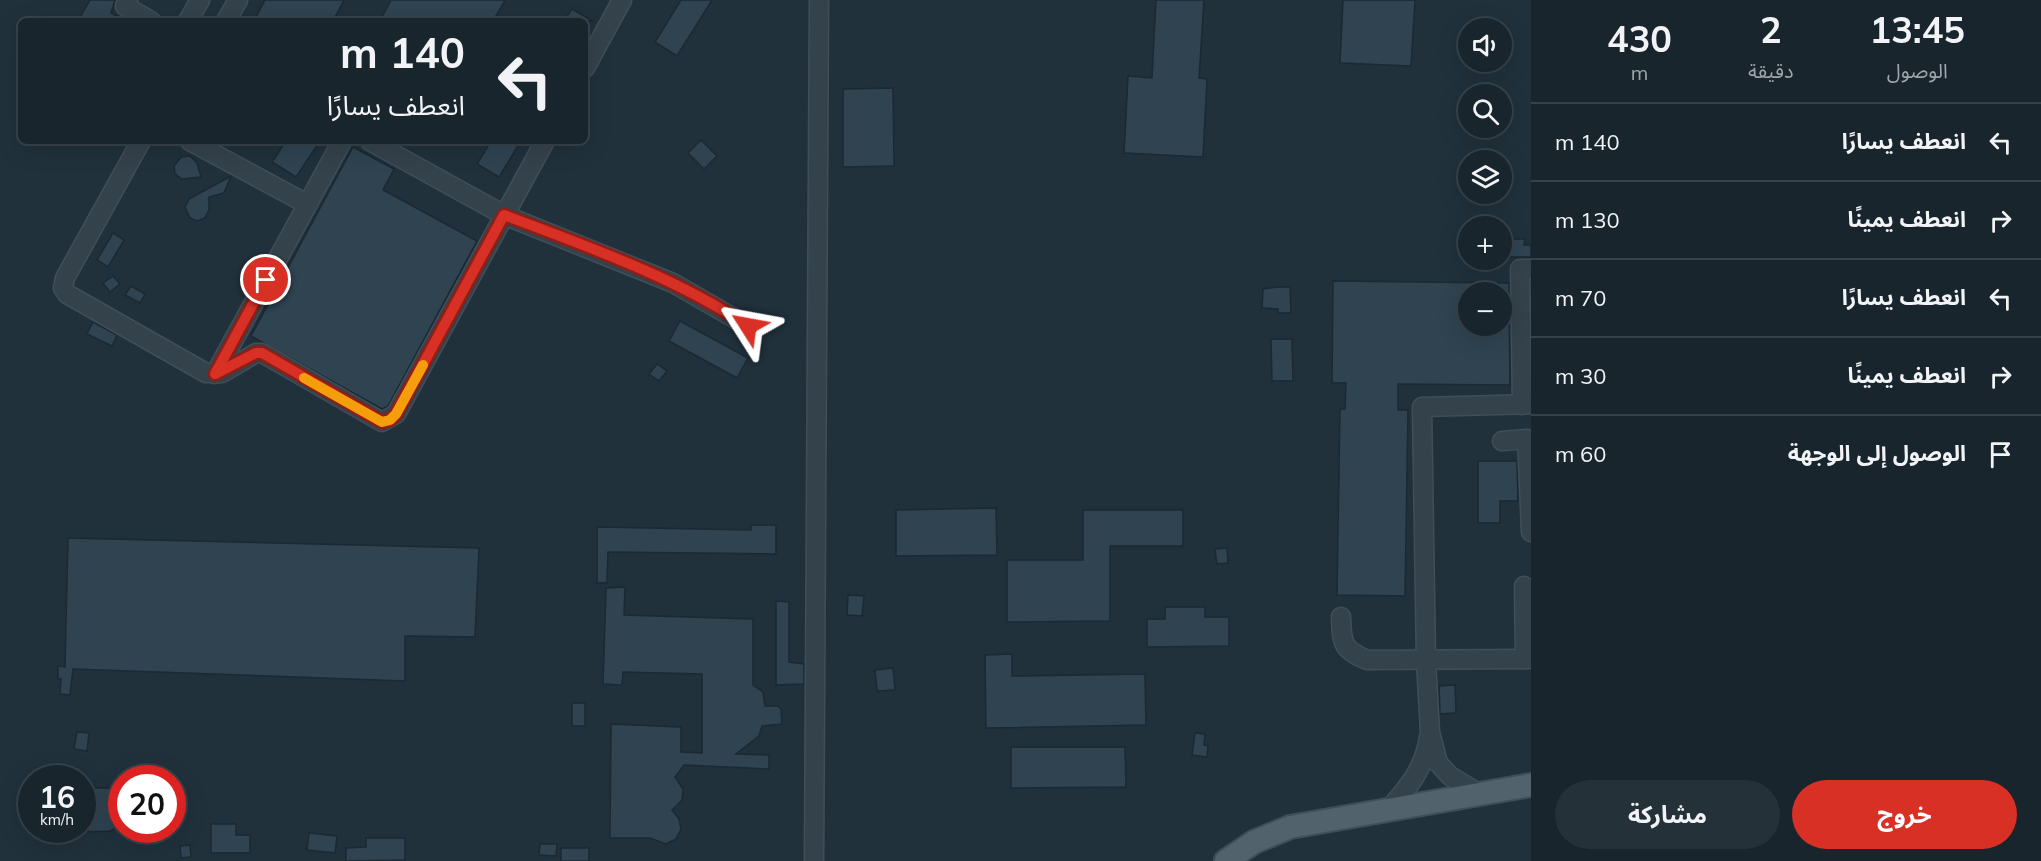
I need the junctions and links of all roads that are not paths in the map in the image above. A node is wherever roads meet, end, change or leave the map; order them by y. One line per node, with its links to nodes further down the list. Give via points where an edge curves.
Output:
1 (128, 0): 6 (street, via 125,6)
2 (200, 0): 7 (street)
3 (238, 0): 8 (street)
4 (622, 0): 9 (street)
5 (819, 0): 31 (street)
6 (147, 18)
7 (190, 18)
8 (228, 18)
9 (588, 62)
10 (139, 144): 19 (street, via 63,288 73,300 206,373)
11 (196, 144): 15 (street)
12 (340, 144): 15 (street)
13 (375, 144): 16 (street)
14 (543, 144): 16 (street)
15 (307, 204): 19 (street)
16 (504, 215): 18 (street, via 673,283); 19 (street, via 390,420 374,420 262,353)
17 (1531, 269): 20 (street, via 1520,269)
18 (748, 326)
19 (215, 374)
20 (1526, 405): 26 (street, via 1422,407)
21 (1502, 441): 22 (street, via 1527,440)
22 (1531, 532)
23 (1524, 586): 25 (street)
24 (1341, 617): 26 (street, via 1342,641 1350,653 1367,660)
25 (1528, 659): 26 (street)
26 (1426, 661): 27 (street)
27 (1430, 732): 29 (street, via 1438,763 1450,776); 30 (street, via 1425,759 1414,781)
28 (1531, 785): 29 (main road)
29 (1480, 794): 30 (main road)
30 (1388, 810): 32 (main road, via 1290,827 1254,842)
31 (814, 861)
32 (1226, 861)

